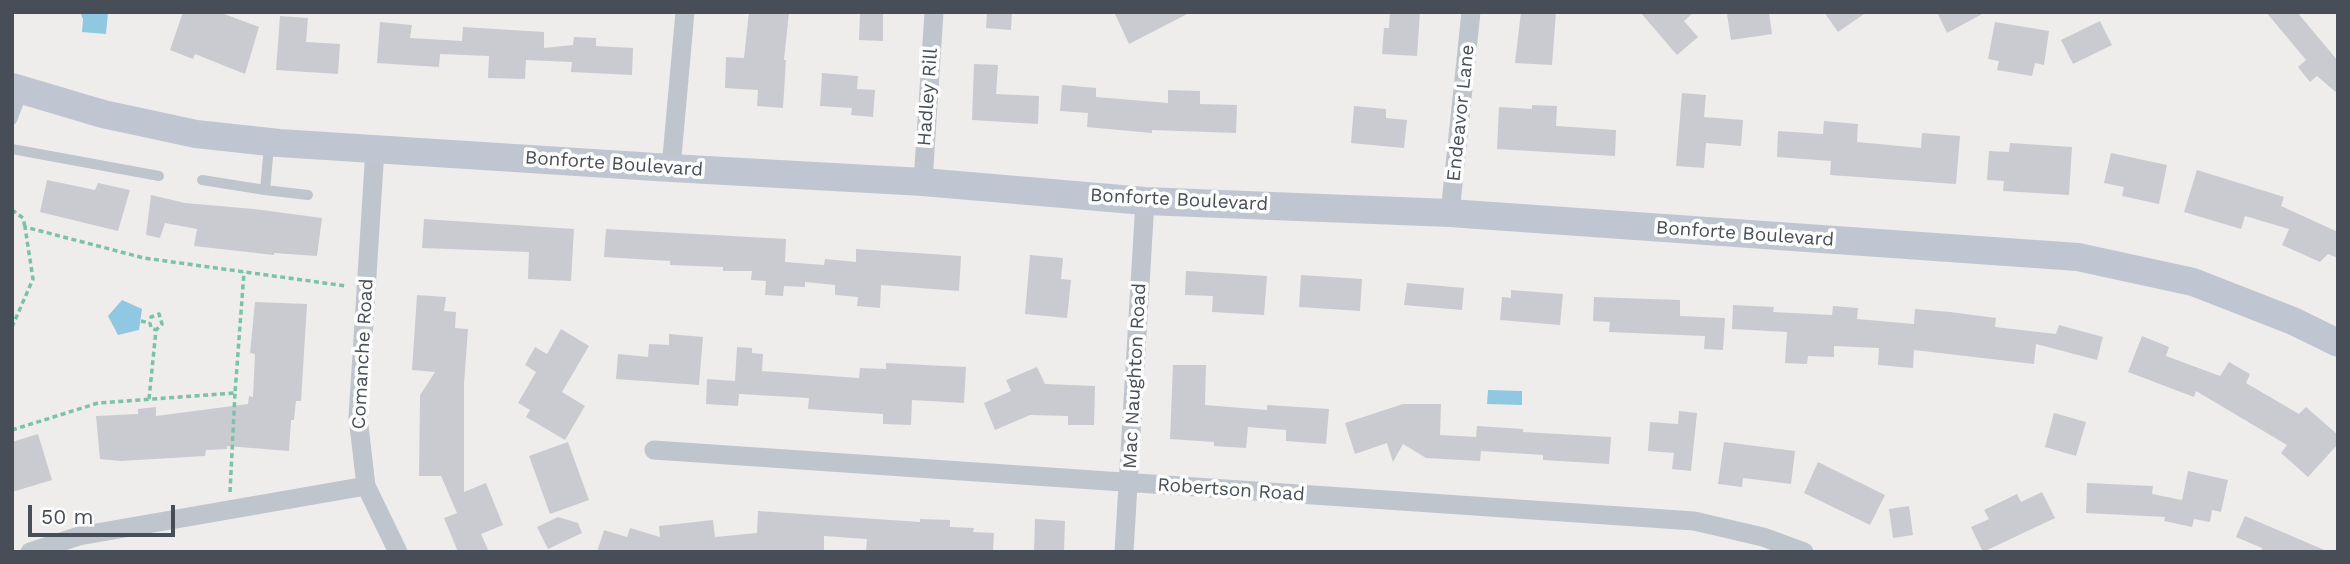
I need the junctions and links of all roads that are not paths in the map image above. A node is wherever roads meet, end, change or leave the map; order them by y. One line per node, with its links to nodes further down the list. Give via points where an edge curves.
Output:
1 (685, 12): 9 (street)
2 (933, 12): 12 (street, Hadley Rill)
3 (1471, 12): 16 (street, Endeavor Lane)
4 (18, 89): 5 (lane); 6 (main road, Bonforte Boulevard, via 196,134)
5 (12, 120)
6 (270, 142): 8 (main road, Bonforte Boulevard); 13 (lane)
7 (12, 149): 10 (lane)
8 (375, 149): 9 (main road, Bonforte Boulevard); 20 (street, Comanche Road, via 358,418)
9 (670, 168): 12 (main road, Bonforte Boulevard)
10 (159, 176)
11 (202, 180): 13 (lane)
12 (923, 182): 15 (main road, Bonforte Boulevard)
13 (265, 190): 14 (lane)
14 (308, 195)
15 (1145, 201): 16 (main road, Bonforte Boulevard); 19 (street, Mac Naughton Road)
16 (1450, 213): 17 (main road, Bonforte Boulevard, via 2078,257 2193,282)
17 (2338, 343)
18 (654, 450): 19 (street, Robertson Road)
19 (1129, 484): 23 (street, Mac Naughton Road); 24 (street, Robertson Road, via 1694,521)
20 (366, 486): 21 (street, via 79,536); 22 (street, Comanche Road)
21 (30, 552)
22 (398, 552)
23 (1124, 552)
24 (1804, 552)

